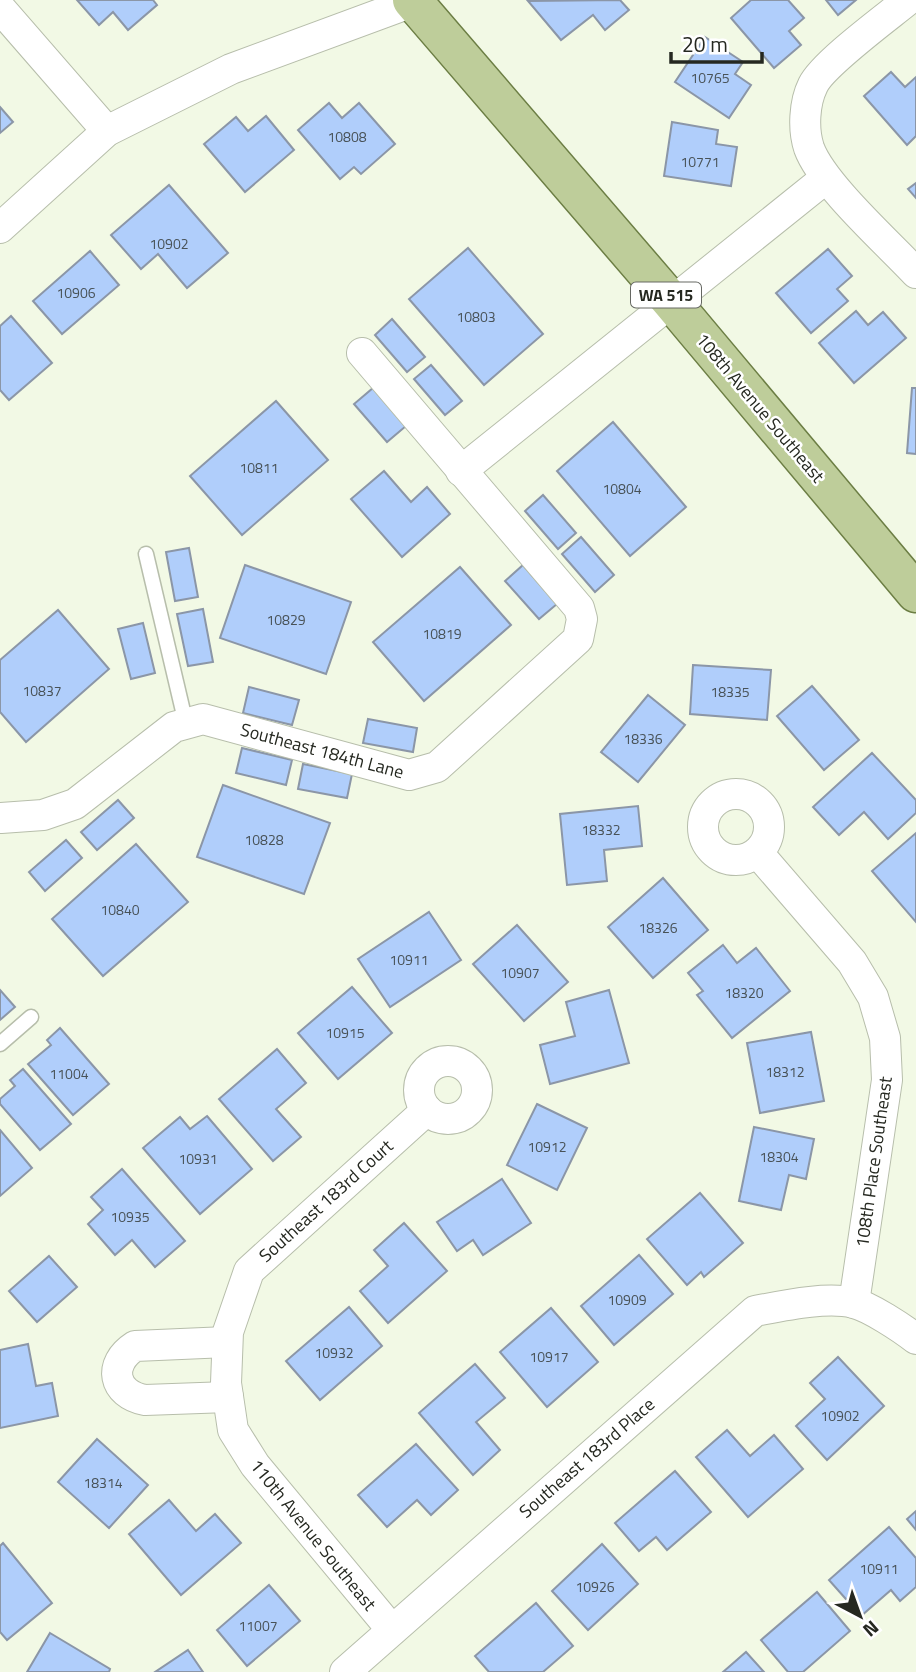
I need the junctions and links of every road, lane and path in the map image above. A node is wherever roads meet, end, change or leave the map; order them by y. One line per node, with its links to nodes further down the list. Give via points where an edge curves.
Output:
1 (908, 0): 5 (street, via 832,63 813,85 806,127 809,148)
2 (415, 1): 4 (street, via 231,69); 8 (main road, 108th Avenue Southeast / WA 515)
3 (0, 8): 4 (street)
4 (107, 131): 6 (street)
5 (826, 178): 7 (street); 8 (street)
6 (0, 228)
7 (916, 273)
8 (671, 301): 10 (street); 12 (main road, 108th Avenue Southeast / WA 515)
9 (362, 353): 10 (street, Southeast 184th Lane)
10 (461, 471): 13 (street, Southeast 184th Lane, via 579,608 578,639 437,767 409,775 202,719)
11 (146, 554): 13 (lane)
12 (916, 593)
13 (186, 724): 14 (street, Southeast 184th Lane, via 174,727 75,804 43,815)
14 (1, 818)
15 (758, 853): 19 (street, 108th Place Southeast, via 852,962 873,997 886,1038 887,1080)
16 (32, 1017): 17 (lane)
17 (0, 1044)
18 (427, 1110): 21 (street, Southeast 183rd Court, via 249,1271)
19 (854, 1303): 20 (street); 23 (street, Southeast 183rd Place, via 809,1301 755,1311)
20 (916, 1339)
21 (228, 1342): 22 (street, Southeast 183rd Court); 22 (street, via 135,1346 125,1352 117,1372 125,1392 145,1400)
22 (227, 1390): 23 (street, 110th Avenue Southeast, via 233,1430 255,1465)
23 (392, 1630): 24 (street, Southeast 183rd Place)
24 (345, 1672)

